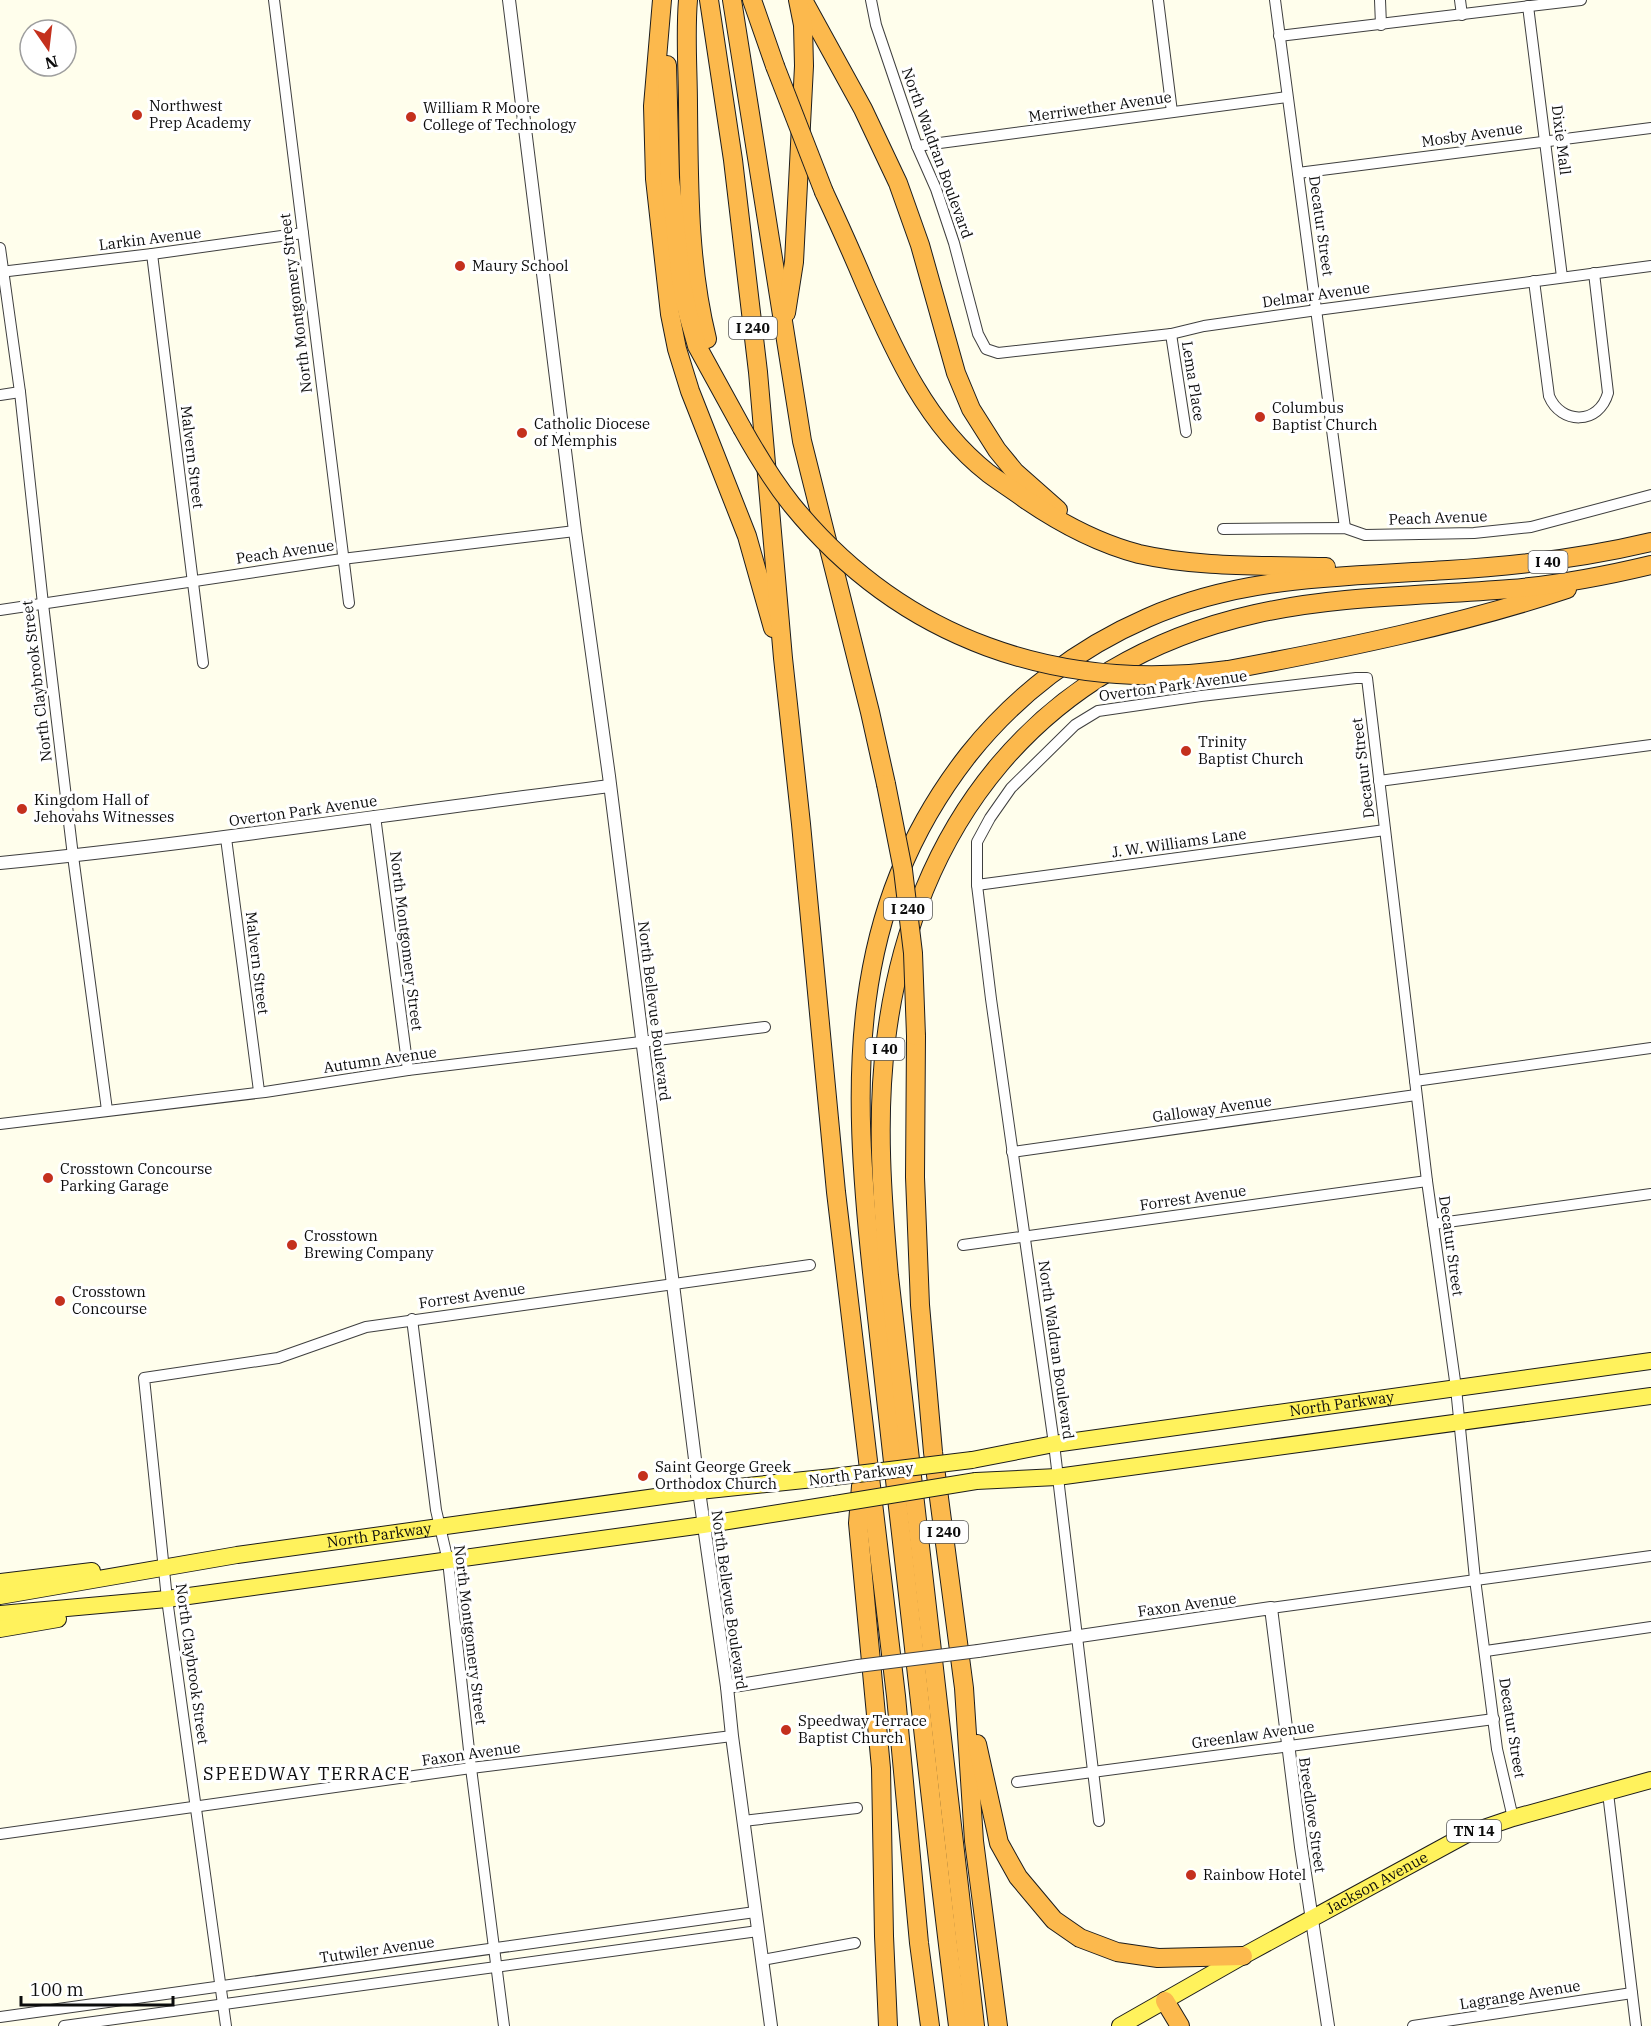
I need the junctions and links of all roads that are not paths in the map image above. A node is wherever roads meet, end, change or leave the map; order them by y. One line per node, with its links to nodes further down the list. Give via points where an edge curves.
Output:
1 (274, 0): 27 (street, North Montgomery Street)
2 (509, 0): 46 (street, North Bellevue Boulevard)
3 (662, 0): 57 (highway, via 653,106 655,179 670,314 690,391 747,536)
4 (666, 0): 38 (highway, via 671,188 681,280 688,314)
5 (688, 0): 38 (highway, via 689,195)
6 (709, 0): 57 (highway, I 240, via 758,372)
7 (732, 0): 36 (highway, I 240)
8 (752, 0): 47 (highway, bridge, via 824,192 898,358 922,399 987,472 1052,518)
9 (798, 0): 36 (highway, via 804,66 794,262)
10 (803, 0): 47 (highway, via 863,109 898,183 956,373 971,409 1015,472)
11 (871, 0): 25 (street, North Waldran Boulevard)
12 (1158, 0): 22 (street)
13 (1275, 0): 20 (street, Decatur Street)
14 (1380, 0): 19 (street)
15 (1460, 0): 18 (street)
16 (1581, 0): 17 (street)
17 (1528, 6): 18 (street); 24 (street, Dixie Mall)
18 (1461, 15): 19 (street)
19 (1381, 25): 20 (street)
20 (1280, 36): 21 (street, Decatur Street)
21 (1287, 98): 22 (street, Merriwether Avenue); 26 (street, Decatur Street)
22 (1172, 112): 25 (street, Merriwether Avenue)
23 (1651, 128): 24 (street, Mosby Avenue)
24 (1546, 140): 26 (street, Mosby Avenue); 33 (street, Dixie Mall)
25 (916, 146): 39 (street, North Waldran Boulevard, via 936,189)
26 (1298, 173): 35 (street, Decatur Street)
27 (303, 233): 29 (street, Larkin Avenue); 49 (street, North Montgomery Street)
28 (0, 248): 31 (street, North Claybrook Street)
29 (152, 254): 31 (street, Larkin Avenue); 53 (street, Malvern Street)
30 (1651, 266): 32 (street, Delmar Avenue)
31 (2, 272): 40 (street, North Claybrook Street)
32 (1594, 273): 33 (street, Delmar Avenue); 34 (street, via 1608,393 1600,408 1579,418 1557,409 1549,396)
33 (1562, 277): 34 (street, Delmar Avenue)
34 (1534, 281): 35 (street, Delmar Avenue)
35 (1317, 310): 37 (street, Delmar Avenue); 44 (street, Decatur Street)
36 (783, 330): 112 (highway, I 240, bridge, via 802,441 870,712 903,870 913,953 920,1305 933,1452)
37 (1171, 334): 39 (street, Delmar Avenue, via 998,353); 42 (street, Lema Place)
38 (703, 344): 52 (highway, bridge, via 742,428 775,481 814,530 843,558 873,583 934,622 1003,652 1074,670 1152,676 1228,670 1506,609)
39 (986, 350)
40 (20, 392): 41 (street); 55 (street, North Claybrook Street)
41 (0, 395)
42 (1186, 432)
43 (1651, 495): 44 (street, Peach Avenue, via 1531,527 1497,531 1365,535)
44 (1345, 528): 45 (street, Peach Avenue)
45 (1223, 529)
46 (574, 531): 49 (street, Peach Avenue); 62 (street, North Bellevue Boulevard)
47 (1086, 535): 51 (highway, via 1170,560)
48 (1651, 542): 51 (highway, I 40, via 1553,561)
49 (342, 559): 53 (street, Peach Avenue); 54 (street, North Montgomery Street)
50 (1651, 565): 52 (highway, I 40)
51 (1444, 570): 147 (highway, I 40, via 1318,577 1230,590 1152,615 1077,655 1015,705 976,745 922,824 888,903 863,1018 861,1165)
52 (1620, 572): 148 (highway, I 40, via 1512,589 1294,606 1220,622 1151,648 1077,691 1018,743 970,802 924,885 891,1005 882,1074 881,1167 889,1276)
53 (192, 580): 55 (street, Peach Avenue); 58 (street, Malvern Street)
54 (349, 603)
55 (43, 604): 56 (street, Peach Avenue); 66 (street, North Claybrook Street)
56 (0, 610)
57 (783, 658): 92 (highway, I 240)
58 (203, 663)
59 (1367, 678): 61 (street, Decatur Street); 68 (street, Overton Park Avenue, via 1098,711 1075,725 1011,788 990,818 976,842)
60 (1651, 745): 61 (street)
61 (1379, 781): 64 (street, Decatur Street)
62 (610, 786): 63 (street, Overton Park Avenue); 70 (street, North Bellevue Boulevard)
63 (375, 816): 65 (street, Overton Park Avenue); 72 (street, North Montgomery Street)
64 (1385, 830): 68 (street, J. W. Williams Lane); 73 (street, Decatur Street)
65 (226, 838): 66 (street, Overton Park Avenue); 74 (street, Malvern Street)
66 (73, 856): 67 (street, Overton Park Avenue); 76 (street, North Claybrook Street)
67 (0, 863)
68 (977, 885): 78 (street, North Waldran Boulevard)
69 (765, 1027): 70 (street, Autumn Avenue)
70 (643, 1041): 72 (street, Autumn Avenue); 85 (street, North Bellevue Boulevard)
71 (1651, 1047): 73 (street)
72 (408, 1070): 74 (street, Autumn Avenue)
73 (1415, 1080): 75 (street, Decatur Street)
74 (259, 1091): 76 (street, Autumn Avenue)
75 (1416, 1095): 78 (street, Galloway Avenue); 79 (street, Decatur Street)
76 (107, 1110): 77 (street, Autumn Avenue)
77 (0, 1124)
78 (1012, 1152): 82 (street, North Waldran Boulevard)
79 (1427, 1181): 81 (street, Decatur Street); 82 (street, Forrest Avenue)
80 (1651, 1194): 81 (street)
81 (1433, 1224): 89 (street, Decatur Street)
82 (1025, 1236): 83 (street, Forrest Avenue); 93 (street, North Waldran Boulevard)
83 (963, 1245)
84 (810, 1265): 85 (street, Forrest Avenue)
85 (673, 1283): 86 (street, Forrest Avenue); 95 (street, North Bellevue Boulevard)
86 (412, 1319): 88 (street, Forrest Avenue, via 366,1326 278,1358); 97 (street, North Montgomery Street)
87 (1651, 1361): 89 (main road, North Parkway)
88 (144, 1378): 100 (street, North Claybrook Street)
89 (1456, 1389): 91 (street, Decatur Street); 93 (main road, North Parkway)
90 (1651, 1396): 91 (main road, North Parkway)
91 (1460, 1422): 94 (main road, North Parkway); 101 (street, Decatur Street)
92 (864, 1439): 145 (highway, via 858,1523 881,1768); 146 (highway, I 240, via 896,1696)
93 (1054, 1444): 94 (street, North Waldran Boulevard); 95 (main road, North Parkway, bridge, via 972,1460)
94 (1058, 1477): 96 (main road, North Parkway, bridge, via 976,1481); 109 (street, North Waldran Boulevard)
95 (699, 1491): 96 (street, North Bellevue Boulevard); 97 (main road, North Parkway)
96 (704, 1525): 99 (main road, North Parkway); 111 (street, North Bellevue Boulevard)
97 (440, 1528): 99 (street, North Montgomery Street); 100 (main road, North Parkway)
98 (1651, 1556): 101 (street, Faxon Avenue)
99 (448, 1561): 104 (main road, North Parkway); 116 (street, North Montgomery Street)
100 (164, 1566): 102 (main road); 103 (main road, North Parkway); 104 (street, North Claybrook Street)
101 (1475, 1580): 105 (street, Faxon Avenue); 110 (street, Decatur Street)
102 (0, 1582)
103 (0, 1596)
104 (167, 1599): 106 (main road, North Parkway); 108 (main road); 121 (street, North Claybrook Street)
105 (1271, 1608): 109 (street, Faxon Avenue); 115 (street, Breedlove Street)
106 (0, 1614)
107 (1651, 1627): 110 (street)
108 (0, 1629)
109 (1076, 1635): 111 (street, Faxon Avenue, bridge); 117 (street, North Waldran Boulevard)
110 (1486, 1651): 113 (street, Decatur Street)
111 (728, 1687): 114 (street, North Bellevue Boulevard)
112 (964, 1688): 132 (highway, via 999,1843 1018,1877 1054,1920 1080,1938 1117,1952 1158,1958); 149 (highway, I 240, via 974,1841)
113 (1494, 1719): 115 (street, Greenlaw Avenue); 123 (street, Decatur Street)
114 (732, 1736): 116 (street, Faxon Avenue); 124 (street, North Bellevue Boulevard)
115 (1287, 1745): 117 (street, Greenlaw Avenue); 128 (street, Breedlove Street)
116 (471, 1768): 121 (street, Faxon Avenue); 131 (street, North Montgomery Street)
117 (1092, 1773): 119 (street, Greenlaw Avenue); 125 (street, North Waldran Boulevard)
118 (1651, 1780): 120 (main road, Jackson Avenue / TN 14)
119 (1017, 1782)
120 (1608, 1793): 123 (main road, Jackson Avenue / TN 14); 136 (street)
121 (196, 1807): 126 (street, Faxon Avenue); 135 (street, North Claybrook Street)
122 (857, 1808): 124 (street)
123 (1513, 1818): 128 (main road, Jackson Avenue / TN 14, via 1469,1833)
124 (743, 1821): 127 (street, North Bellevue Boulevard)
125 (1099, 1821)
126 (0, 1834)
127 (755, 1912): 129 (street, North Bellevue Boulevard); 131 (street, Tutwiler Avenue)
128 (1312, 1919): 132 (main road, Jackson Avenue / TN 14); 152 (street, Breedlove Street)
129 (758, 1931): 133 (street, North Bellevue Boulevard); 134 (street)
130 (855, 1943): 133 (street)
131 (494, 1948): 134 (street, North Montgomery Street); 135 (street, Tutwiler Avenue)
132 (1243, 1956): 137 (main road, Jackson Avenue / TN 14)
133 (762, 1960): 144 (street, North Bellevue Boulevard)
134 (496, 1966): 138 (street); 143 (street, North Montgomery Street)
135 (221, 1987): 138 (street, North Claybrook Street); 139 (street, Tutwiler Avenue)
136 (1632, 1992): 140 (street, Lagrange Avenue); 154 (street)
137 (1165, 2001): 150 (main road, Jackson Avenue / TN 14); 151 (highway)
138 (224, 2004): 141 (street); 142 (street, North Claybrook Street)
139 (3, 2020)
140 (1480, 2021): 153 (street, Lagrange Avenue)
141 (64, 2026)
142 (226, 2026)
143 (504, 2026)
144 (771, 2026)
145 (888, 2026)
146 (930, 2026)
147 (958, 2026)
148 (975, 2026)
149 (998, 2026)
150 (1120, 2026)
151 (1180, 2026)
152 (1328, 2026)
153 (1413, 2026)
154 (1636, 2026)

